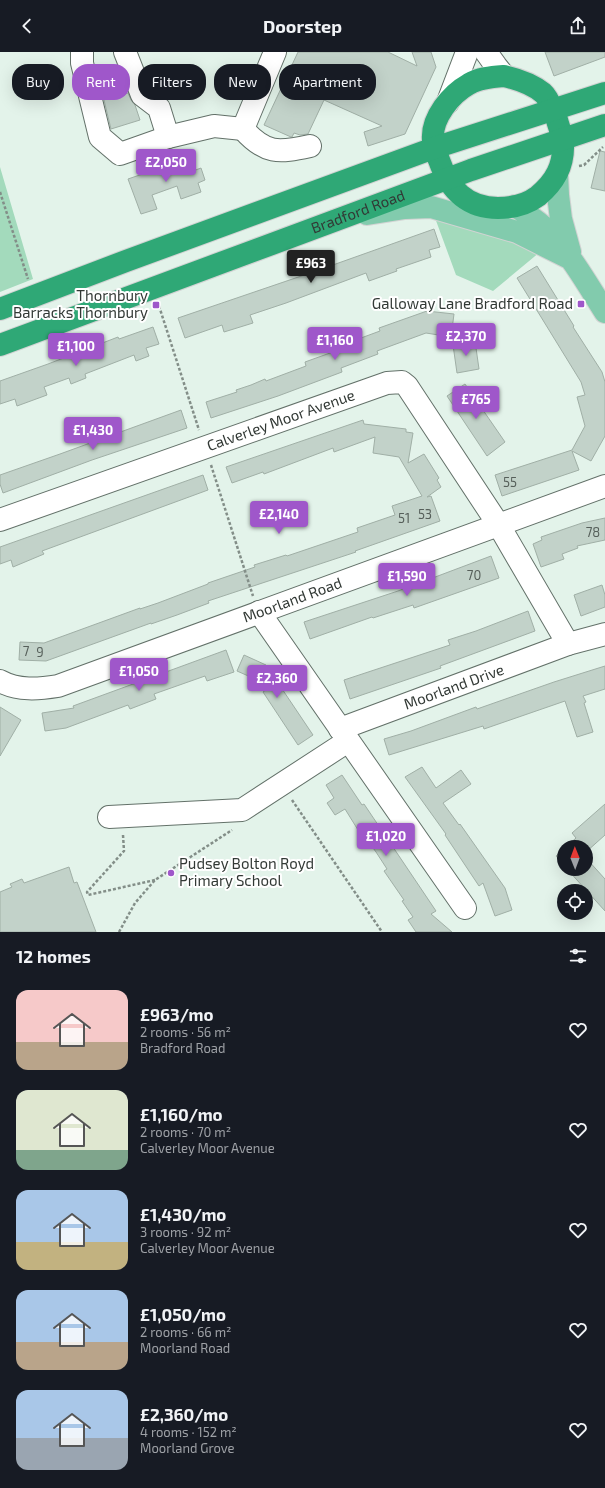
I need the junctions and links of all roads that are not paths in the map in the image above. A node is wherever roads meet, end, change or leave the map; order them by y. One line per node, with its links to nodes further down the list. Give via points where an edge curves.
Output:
1 (82, 52): 12 (street, via 82,63 100,137 120,154)
2 (125, 52): 12 (street, via 142,95 159,108)
3 (275, 52): 11 (street)
4 (467, 52): 8 (street)
5 (486, 52): 6 (street)
6 (504, 76): 8 (highway, via 470,83); 9 (highway, via 518,79 543,94)
7 (605, 93): 9 (highway)
8 (448, 102): 15 (highway, via 435,125 432,139)
9 (552, 109): 13 (highway); 15 (highway)
10 (605, 125): 13 (highway, Bradford Road)
11 (242, 129): 12 (street, via 214,126); 14 (street, via 252,140 270,149 291,150)
12 (168, 137)
13 (563, 139): 16 (highway, via 561,165); 17 (highway, Bradford Road)
14 (310, 146)
15 (434, 148): 17 (highway); 21 (highway)
16 (557, 174): 18 (highway, via 534,198); 20 (main road, via 561,219)
17 (447, 179): 18 (highway, via 469,202 492,208); 19 (highway, Bradford Road)
18 (515, 206): 20 (main road, via 549,232)
19 (345, 217): 20 (main road, via 405,208 431,208 517,232); 23 (highway, Bradford Road)
20 (571, 260): 22 (main road)
21 (0, 309)
22 (605, 312)
23 (0, 344)
24 (605, 486): 26 (street, Moorland Road)
25 (0, 520): 26 (street, Calverley Moor Avenue, via 380,386 402,382)
26 (498, 524): 27 (street, Moorland Road); 29 (street)
27 (259, 612): 30 (street, Moorland Road, via 58,686 41,689 20,688); 31 (street)
28 (605, 634): 29 (street, Moorland Drive)
29 (568, 644): 31 (street, Moorland Drive)
30 (0, 682)
31 (344, 735): 32 (street, Moorland Drive, via 282,785 242,810); 33 (street)
32 (116, 817)
33 (465, 908)

